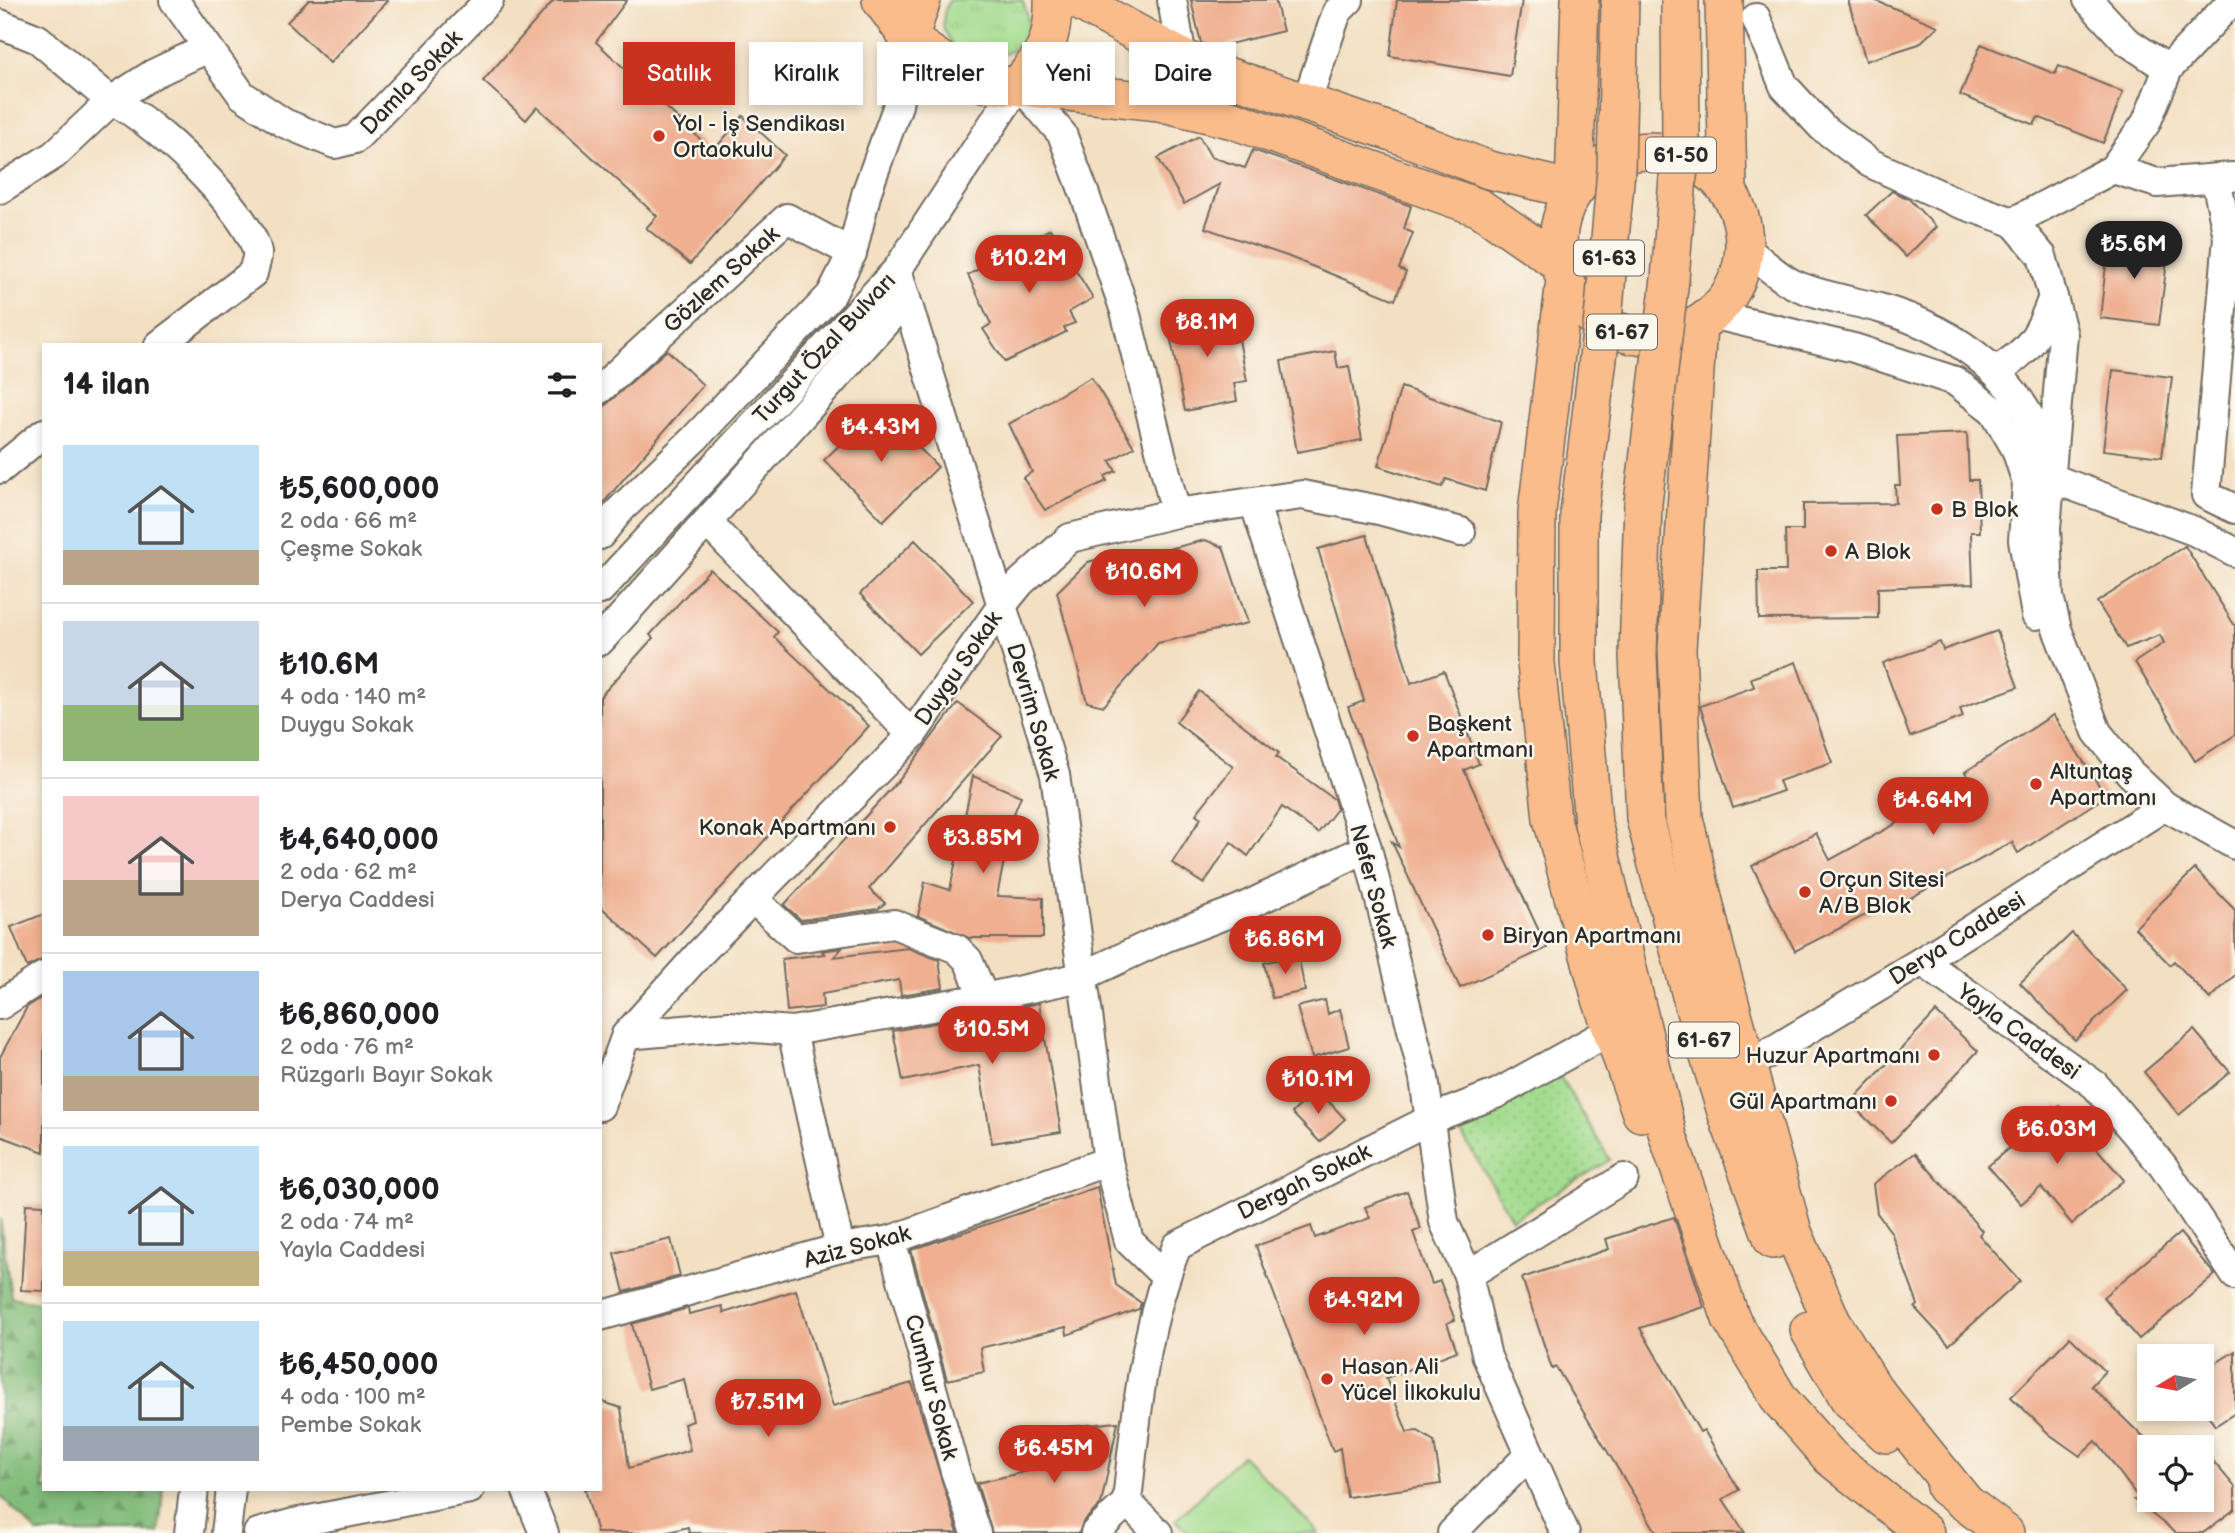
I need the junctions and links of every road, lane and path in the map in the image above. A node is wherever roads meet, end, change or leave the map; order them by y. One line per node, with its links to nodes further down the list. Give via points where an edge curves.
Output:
1 (489, 0): 20 (street, Damla Sokak, via 355,139 335,144 284,123 242,95)
2 (881, 0): 17 (main road)
3 (922, 0): 17 (main road)
4 (1053, 0): 23 (main road, via 1048,46)
5 (1077, 0): 18 (main road)
6 (1172, 0): 19 (street)
7 (1349, 0): 25 (street, via 1337,12)
8 (1580, 0): 29 (main road, 61-63)
9 (1620, 0): 49 (main road, 61-63, bridge, via 1615,184)
10 (1680, 0): 46 (main road, 61-63, bridge, via 1681,140 1670,279)
11 (1724, 0): 30 (main road)
12 (2088, 0): 21 (street, via 2125,40)
13 (2233, 0): 21 (street)
14 (183, 4): 20 (street, Damla Sokak)
15 (1756, 18): 31 (street, via 1784,86 1822,127 1870,163)
16 (0, 24): 24 (street, via 38,39)
17 (909, 39): 23 (main road, via 983,83); 33 (street, Turgut Özal Bulvarı, via 898,105 867,191)
18 (1153, 42)
19 (1179, 42)
20 (208, 48): 24 (street)
21 (2168, 69): 26 (street, via 2146,123)
22 (1236, 78): 25 (main road)
23 (1019, 84): 34 (street, Turgut Özal Bulvarı); 35 (main road, via 1159,102 1233,120 1479,208); 48 (street, via 1062,134 1094,219 1132,336)
24 (111, 101): 28 (street, via 54,155); 39 (street, via 129,107 179,149 219,192 257,252 253,273)
25 (1306, 103): 29 (main road, via 1489,170)
26 (2113, 169): 27 (street, via 2157,183); 31 (street)
27 (2226, 178): 47 (street, via 2228,237 2206,495)
28 (0, 189)
29 (1574, 190): 30 (main road, 61-50, via 1613,159 1651,150 1681,155 1707,169); 35 (main road, 61-63, via 1562,217 1558,249)
30 (1728, 191): 32 (main road, 61-50, via 1741,218)
31 (2013, 222): 36 (street, via 2042,256)
32 (1745, 247): 38 (main road, 61-50, via 1738,277 1723,304); 40 (street, via 1792,284 1893,312 1961,344)
33 (852, 253): 41 (street, Gözlem Sokak, via 787,218); 51 (street, Turgut Özal Bulvarı, via 831,295)
34 (897, 270): 37 (street, Devrim Sokak); 54 (street, Turgut Özal Bulvarı)
35 (1563, 272): 38 (main road, 61-67, via 1581,307 1607,327 1626,334 1668,336); 68 (main road, 61-67, via 1537,512 1536,663 1552,819)
36 (2053, 298): 40 (street, via 2023,355); 44 (street, via 2063,335)
37 (906, 299): 50 (street); 55 (street, Devrim Sokak)
38 (1705, 320): 57 (street, via 1854,348 1955,381 1994,411 2016,449 2027,483 2023,540 2037,619 2058,668); 71 (main road, 61-67, via 1677,649 1684,818)
39 (162, 343)
40 (1997, 370): 44 (street, via 2020,397 2040,433)
41 (602, 387)
42 (42, 435): 43 (street)
43 (0, 469)
44 (2051, 478): 53 (street, via 2194,531); 57 (street, via 2046,528 2049,597)
45 (1254, 502): 48 (street, Duygu Sokak); 52 (street, Duygu Sokak, via 1302,495); 61 (street, Nefer Sokak)
46 (1643, 503): 89 (main road, 61-67, via 1638,655 1645,818 1728,1118 1810,1333 1849,1399)
47 (2235, 509)
48 (1176, 513): 55 (street, Duygu Sokak, via 1070,538)
49 (1579, 514): 82 (main road, 61-67, via 1580,662 1593,823 1668,1136)
50 (707, 522): 56 (street); 58 (street)
51 (602, 532)
52 (1461, 532)
53 (2235, 552)
54 (602, 588)
55 (1003, 604): 58 (street, Duygu Sokak); 65 (street, Devrim Sokak, via 1055,775)
56 (602, 639)
57 (2097, 732): 59 (street)
58 (912, 735): 62 (street, Duygu Sokak)
59 (2165, 806): 60 (street); 63 (street, Derya Caddesi)
60 (2235, 845)
61 (1367, 848): 65 (street); 73 (street, Nefer Sokak)
62 (753, 899): 66 (street, via 796,939 894,925 957,949 968,960); 70 (street, Duygu Sokak)
63 (1922, 961): 71 (street, Derya Caddesi); 79 (street, Yayla Caddesi, via 2095,1085 2163,1166)
64 (42, 977): 67 (street)
65 (1082, 977): 66 (street); 74 (street, Devrim Sokak)
66 (984, 998): 69 (street)
67 (0, 1005)
68 (1612, 1030): 73 (street, Dergah Sokak, via 1498,1093); 82 (main road, 61-67, via 1662,1173)
69 (792, 1031): 70 (street, via 729,1026); 77 (street)
70 (625, 1035): 72 (street, Duygu Sokak)
71 (1747, 1066): 89 (main road, 61-67, via 1793,1232 1832,1322 1874,1389)
72 (602, 1100)
73 (1431, 1119): 78 (street, Nefer Sokak, via 1444,1222); 80 (street, Dergah Sokak, via 1177,1246)
74 (1108, 1161): 76 (street, Aziz Sokak); 80 (street, Devrim Sokak, via 1129,1241)
75 (1624, 1178): 78 (street)
76 (891, 1240): 77 (street, Aziz Sokak); 94 (street, Cumhur Sokak)
77 (840, 1248): 81 (street, Aziz Sokak)
78 (1468, 1275): 83 (street, Nefer Sokak, via 1487,1357)
79 (2235, 1275)
80 (1165, 1276): 88 (street, Dergah Sokak, via 1140,1376)
81 (602, 1315)
82 (1731, 1319): 99 (main road, 61-67, via 1780,1400 1831,1458)
83 (1529, 1455): 97 (street); 98 (street, Nefer Sokak)
84 (194, 1491): 90 (street)
85 (231, 1491): 91 (street)
86 (460, 1491): 92 (street)
87 (527, 1491): 93 (street)
88 (1127, 1502): 95 (street); 96 (street)
89 (1965, 1502): 100 (main road, 61-67)
90 (189, 1533)
91 (226, 1533)
92 (258, 1533)
93 (544, 1533)
94 (976, 1533)
95 (1095, 1533)
96 (1158, 1533)
97 (1452, 1533)
98 (1565, 1533)
99 (1925, 1533)
100 (2005, 1533)

